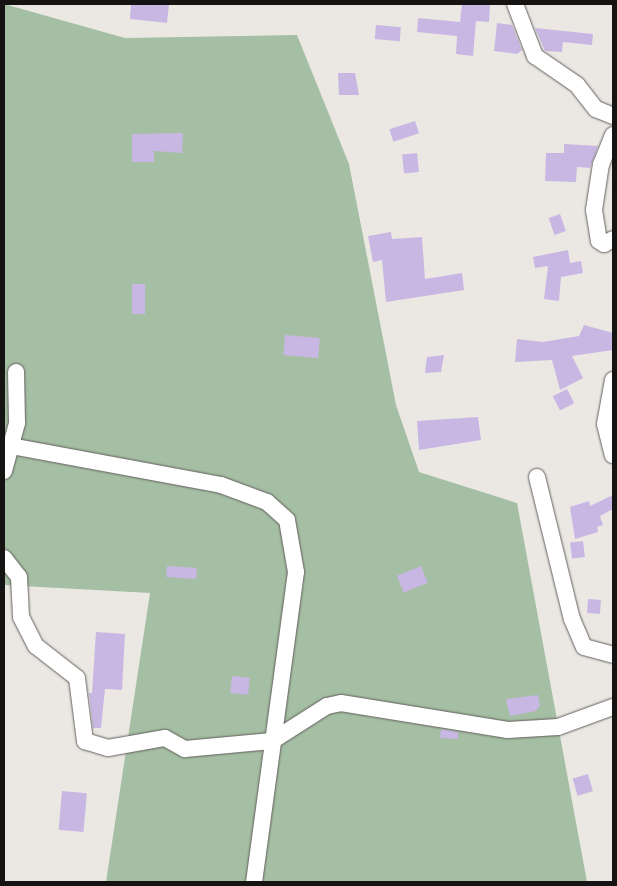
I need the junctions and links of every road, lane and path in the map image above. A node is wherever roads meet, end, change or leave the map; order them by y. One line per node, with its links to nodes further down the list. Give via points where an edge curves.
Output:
1 (515, 4): 2 (street, via 535,56 577,84 596,109)
2 (613, 116)
3 (613, 135): 4 (street, via 601,164 594,210 599,241 604,244)
4 (613, 239)
5 (16, 372): 7 (street, via 19,394)
6 (613, 380): 8 (street, via 605,424)
7 (10, 446): 9 (street); 14 (street, via 221,485 267,502 287,520 296,572)
8 (613, 455)
9 (4, 471)
10 (537, 477): 12 (street, via 572,619 584,647)
11 (4, 558): 14 (street, via 19,578 21,617 36,646 77,678 85,741 108,748 165,738 185,749)
12 (613, 655)
13 (613, 707): 14 (street, via 558,727 508,730 341,703 327,706)
14 (272, 741): 15 (street)
15 (254, 882)

